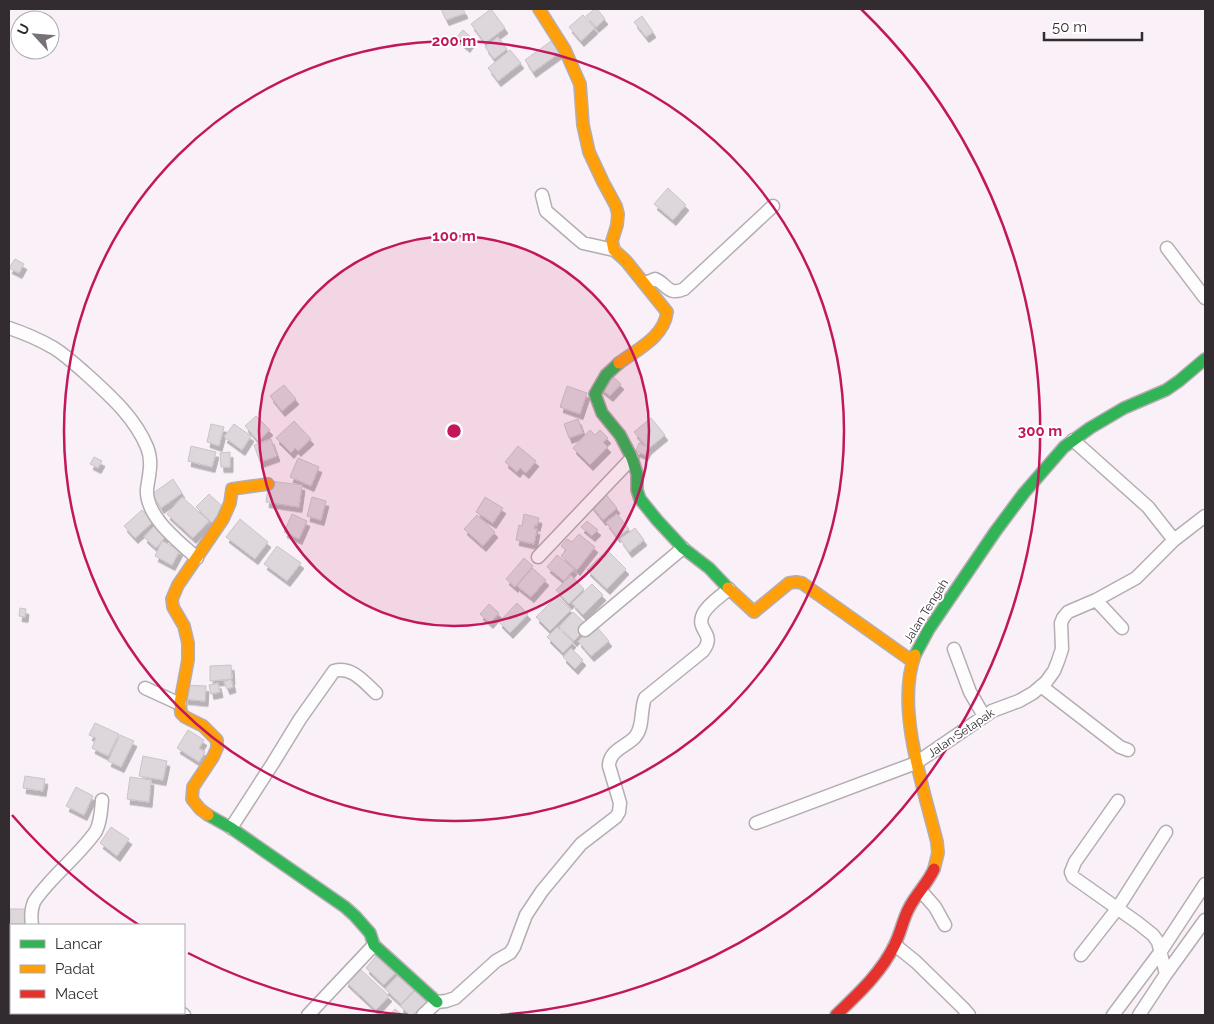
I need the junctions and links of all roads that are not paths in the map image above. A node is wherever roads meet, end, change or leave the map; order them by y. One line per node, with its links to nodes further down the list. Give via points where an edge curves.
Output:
1 (539, 9): 5 (street, via 565,50 580,84 589,152 618,214 612,241)
2 (542, 195): 5 (street, via 546,211 576,238 583,243)
3 (774, 206): 6 (street, via 684,289 670,290 655,279)
4 (1167, 248): 7 (street)
5 (614, 250): 6 (street)
6 (644, 283): 11 (street, via 667,312 666,323 642,347 616,366 600,382 594,394 602,413 620,435)
7 (1205, 298)
8 (9, 328): 17 (street, via 62,354 94,380 130,418 150,457 148,501 172,536)
9 (1205, 359): 10 (street, Jalan Tengah, via 1166,390 1124,408)
10 (1072, 440): 14 (street, via 1148,507); 23 (street, Jalan Tengah, via 995,532 929,629)
11 (632, 458): 15 (street, via 640,499); 16 (street)
12 (268, 484): 17 (street, via 232,489 223,519)
13 (1205, 516): 14 (street, Jalan Setapak)
14 (1174, 540): 19 (street, Jalan Setapak, via 1136,578)
15 (683, 548): 18 (street); 21 (street)
16 (538, 557)
17 (197, 558): 27 (street, via 175,591 172,603 189,639)
18 (729, 589): 23 (street, via 754,612 789,583 804,584); 47 (street, via 703,614 702,626 709,640 707,646 645,698 640,729 610,760 620,803 616,817 580,844 542,891 526,915 510,953 496,961 455,998)
19 (1096, 600): 20 (street); 24 (street, Jalan Setapak, via 1068,612 1063,618 1062,649 1054,671)
20 (1122, 628)
21 (585, 630)
22 (954, 649): 28 (street, via 970,692)
23 (912, 661): 30 (street, Jalan Tengah, via 908,700)
24 (1041, 686): 28 (street, Jalan Setapak, via 1019,701); 29 (street)
25 (145, 688): 27 (street)
26 (376, 693): 34 (street, via 353,672 334,671)
27 (180, 704): 34 (street, via 184,717 201,724 217,740 213,757 192,787 192,799 212,819)
28 (984, 716): 30 (street, Jalan Setapak)
29 (1128, 750)
30 (916, 763): 33 (street, Jalan Setapak); 37 (street, Jalan Tengah, via 938,853 933,875)
31 (102, 800): 40 (street, via 97,830 34,902)
32 (1118, 801): 38 (street, via 1071,872 1072,877)
33 (756, 823)
34 (231, 828): 42 (street, via 345,907 370,933)
35 (1166, 832): 38 (street)
36 (1205, 884): 44 (street)
37 (921, 891): 41 (street); 43 (street, Jalan Tengah, via 905,916)
38 (1117, 909): 44 (street, via 1153,935); 45 (street)
39 (1205, 922): 46 (street)
40 (32, 924)
41 (945, 925)
42 (374, 945): 47 (street); 48 (street)
43 (895, 945): 50 (street, Jalan Tengah, via 870,980); 51 (street)
44 (1161, 951): 46 (street); 52 (street)
45 (1081, 955)
46 (1166, 974): 53 (street)
47 (437, 1002): 49 (street)
48 (308, 1015)
49 (423, 1015)
50 (836, 1015)
51 (969, 1015)
52 (1113, 1015)
53 (1139, 1015)

